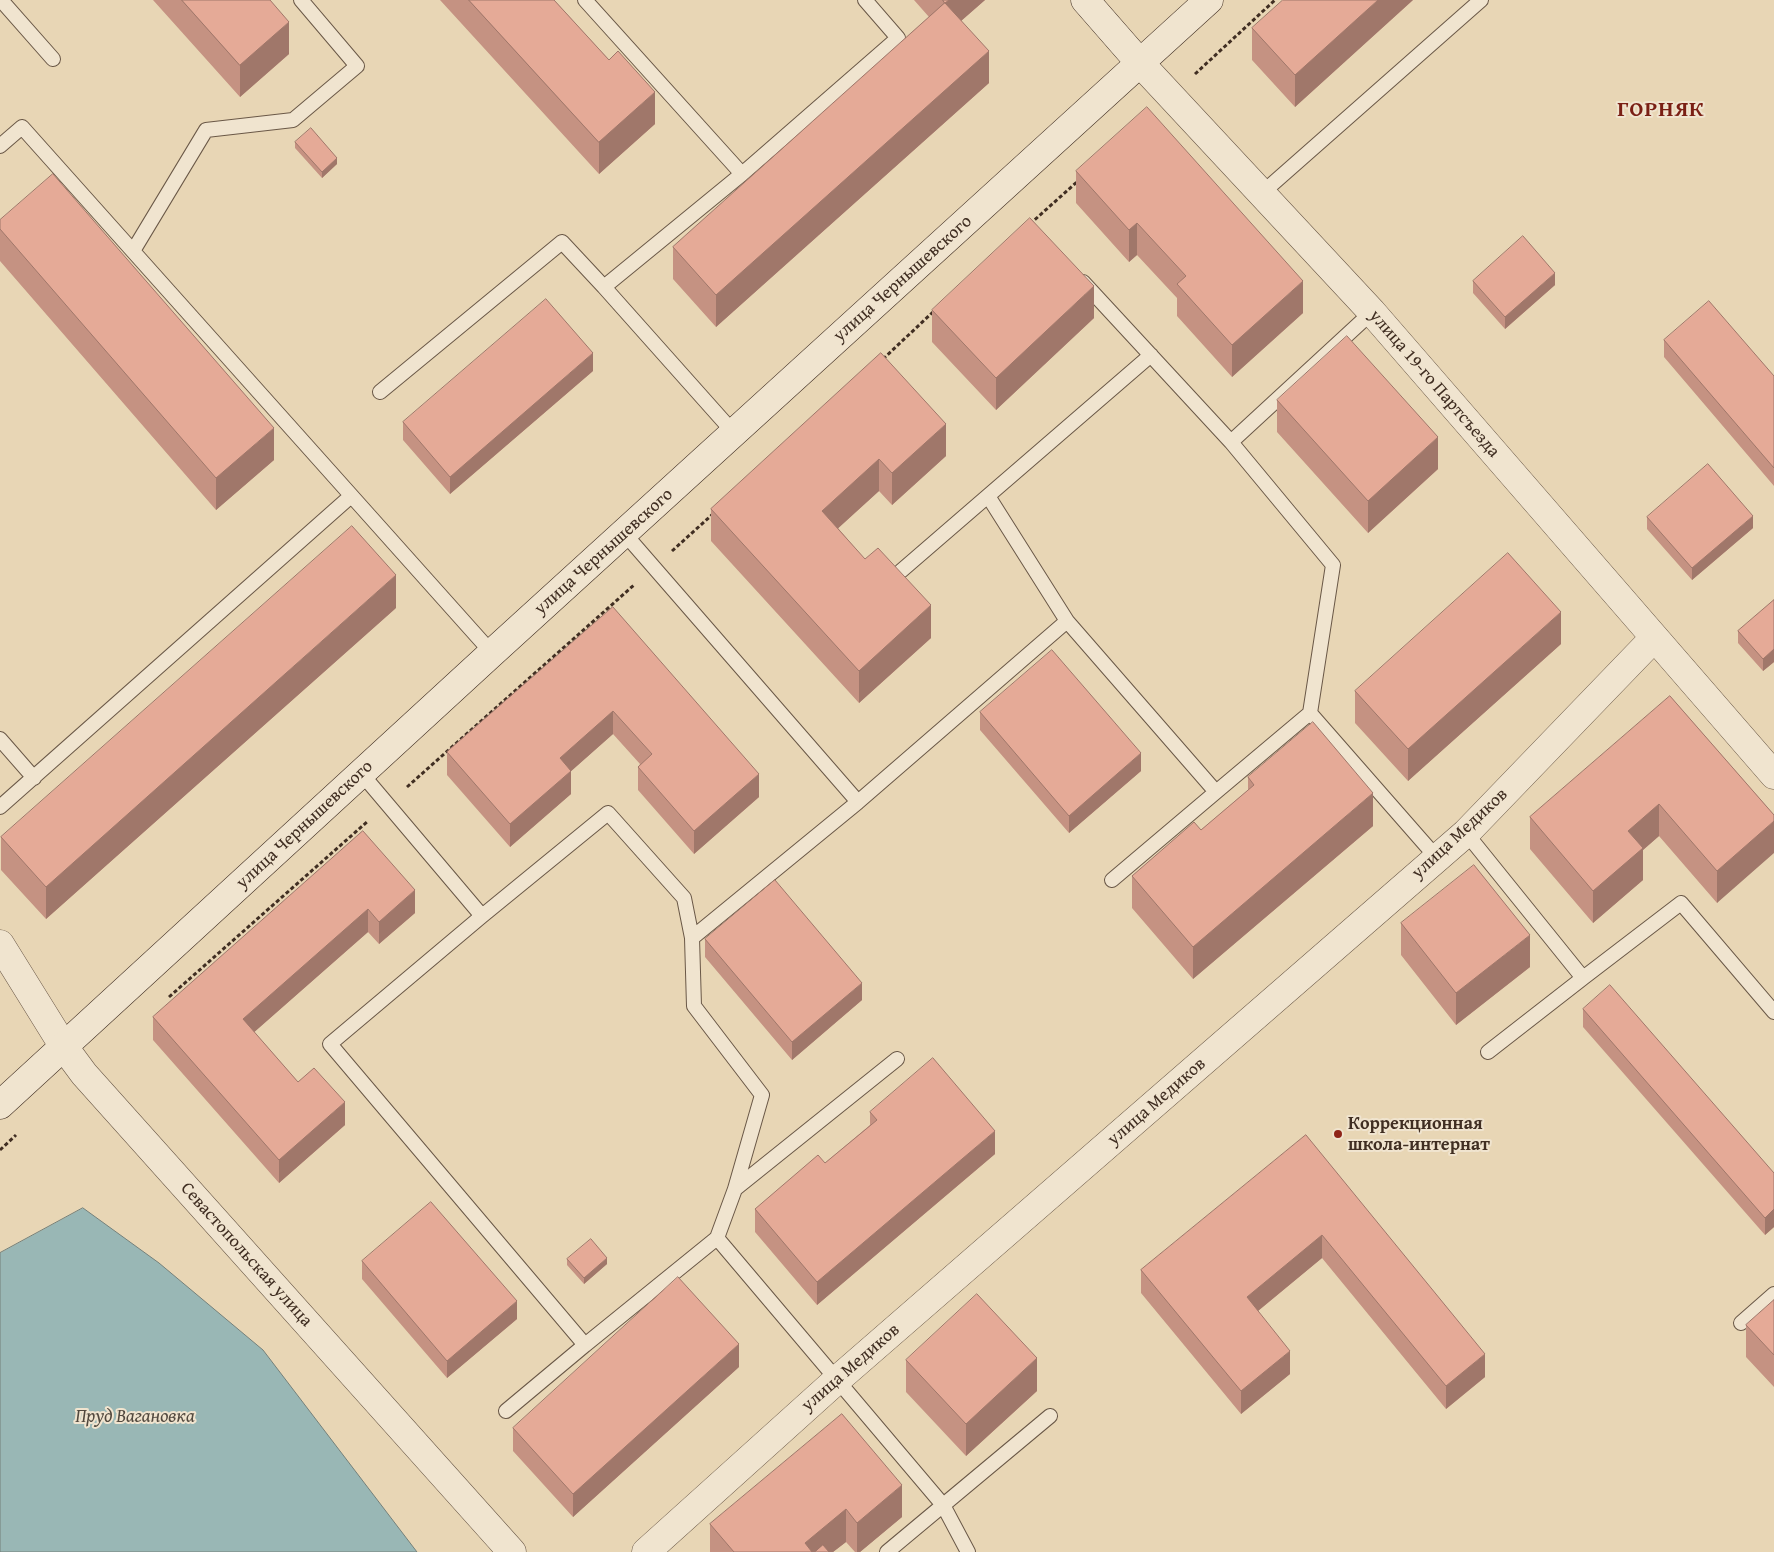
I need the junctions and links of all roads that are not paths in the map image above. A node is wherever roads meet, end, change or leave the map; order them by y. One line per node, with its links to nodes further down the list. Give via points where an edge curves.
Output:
1 (1, 0): 8 (lane)
2 (301, 0): 13 (lane, via 357,66 293,120 206,130)
3 (586, 0): 11 (lane)
4 (865, 0): 11 (lane, via 898,38)
5 (1085, 0): 9 (street, улица 19-го Партсъезда)
6 (1209, 0): 9 (street, улица Чернышевского)
7 (1481, 0): 12 (lane)
8 (53, 59)
9 (1140, 62): 12 (street, улица 19-го Партсъезда); 19 (street, улица Чернышевского)
10 (0, 146): 13 (lane, via 22,127)
11 (742, 174): 15 (lane)
12 (1261, 194): 16 (street, улица 19-го Партсъезда)
13 (133, 251): 21 (lane)
14 (1077, 276): 17 (lane)
15 (604, 287): 18 (lane, via 562,242); 19 (lane)
16 (1372, 312): 20 (lane); 26 (street, улица 19-го Партсъезда)
17 (1151, 355): 20 (lane); 22 (lane)
18 (380, 392)
19 (734, 433): 23 (street, улица Чернышевского)
20 (1231, 442): 28 (lane, via 1333,565)
21 (351, 496): 27 (lane); 32 (lane)
22 (988, 496): 24 (lane); 25 (lane)
23 (624, 533): 27 (street, улица Чернышевского); 34 (lane)
24 (901, 571)
25 (1066, 621): 33 (lane); 34 (lane)
26 (1654, 638): 31 (street, улица 19-го Партсъезда); 36 (street, улица Медиков)
27 (492, 653): 30 (street, улица Чернышевского)
28 (1310, 713): 33 (lane); 37 (lane)
29 (0, 739): 32 (lane)
30 (361, 773): 39 (lane); 44 (street, улица Чернышевского)
31 (1774, 775)
32 (34, 778): 35 (lane)
33 (1216, 792): 38 (lane)
34 (858, 802): 40 (lane)
35 (0, 807)
36 (1466, 833): 37 (street, улица Медиков); 42 (lane)
37 (1437, 858): 53 (street, улица Медиков)
38 (1112, 880)
39 (482, 916): 40 (lane, via 608,813 684,898); 52 (lane, via 330,1044)
40 (692, 938): 48 (lane, via 694,1006 762,1095)
41 (0, 944): 44 (street, Севастопольская улица)
42 (1583, 978): 43 (lane, via 1681,903); 45 (lane)
43 (1774, 1012)
44 (64, 1047): 47 (street, улица Чернышевского); 57 (street, Севастопольская улица, via 84,1074)
45 (1488, 1052)
46 (897, 1059): 48 (lane)
47 (0, 1105)
48 (735, 1190): 49 (lane)
49 (717, 1238): 52 (lane); 53 (lane)
50 (1774, 1294): 51 (lane)
51 (1741, 1323)
52 (585, 1345): 54 (lane)
53 (838, 1379): 56 (lane); 58 (street, улица Медиков)
54 (506, 1411)
55 (1050, 1416): 56 (lane)
56 (943, 1505): 59 (lane); 60 (lane)
57 (512, 1552)
58 (646, 1552)
59 (887, 1552)
60 (968, 1552)

